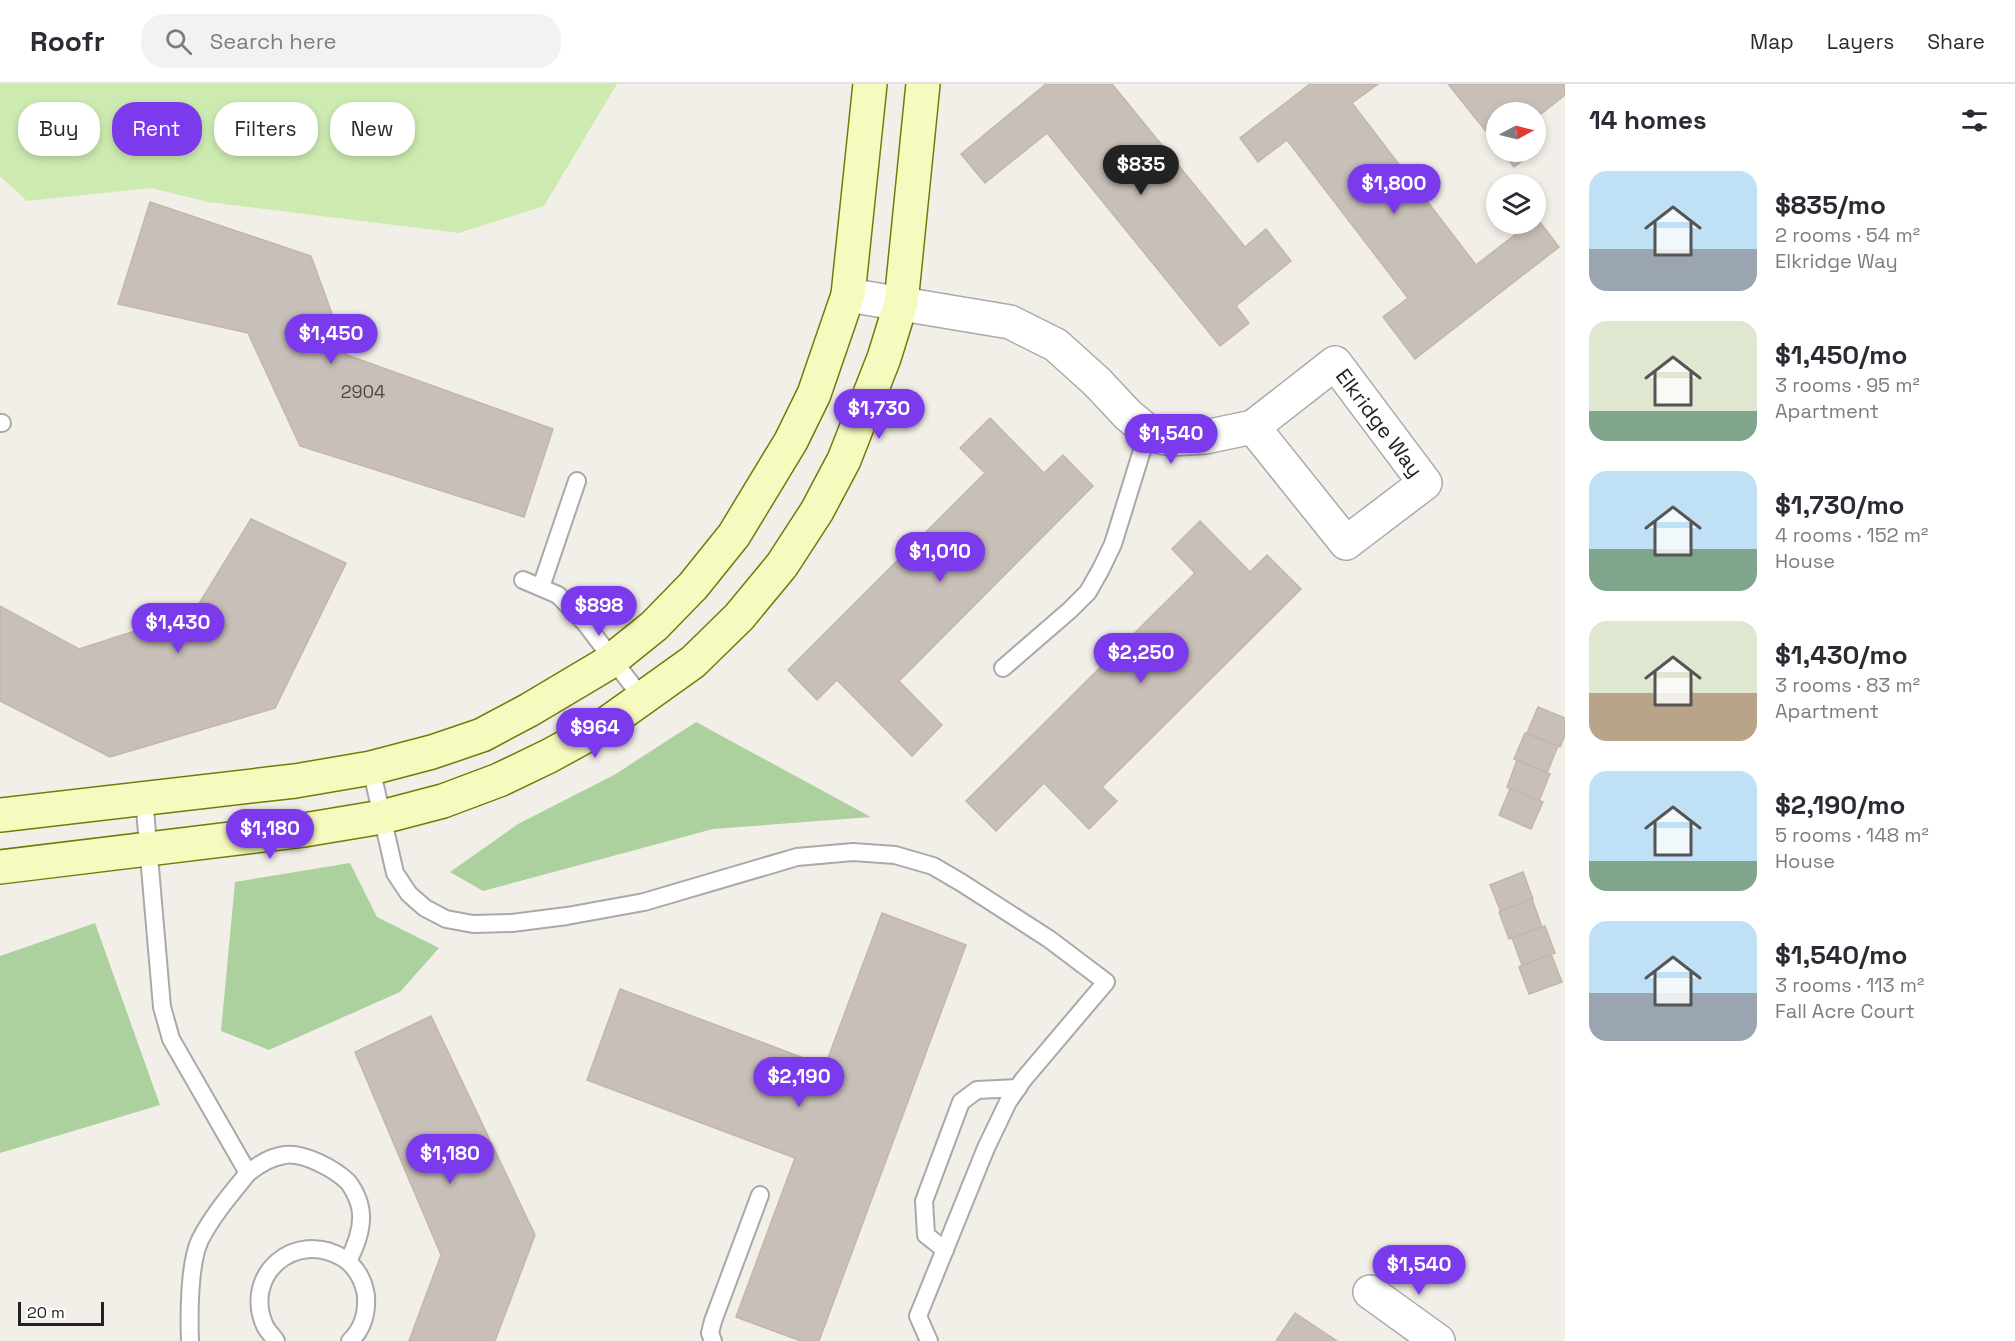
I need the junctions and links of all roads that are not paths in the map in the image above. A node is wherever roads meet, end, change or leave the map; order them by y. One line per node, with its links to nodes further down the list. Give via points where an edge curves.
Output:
1 (870, 84): 3 (street)
2 (923, 84): 4 (street)
3 (848, 295): 4 (street, Elkridge Way); 10 (street, via 814,394 791,441 734,535 654,626)
4 (900, 303): 6 (street, Elkridge Way, via 1010,322 1056,345); 12 (street, via 884,358 844,460 783,564 693,662)
5 (1253, 427): 5 (street, Elkridge Way, via 1335,363 1425,483 1346,543); 6 (street, Elkridge Way, via 1171,439)
6 (1148, 431): 11 (lane, via 1113,544 1088,592)
7 (577, 481): 9 (lane)
8 (523, 580): 9 (lane)
9 (542, 587): 10 (lane, via 558,595)
10 (613, 658): 12 (lane); 13 (street, via 482,735)
11 (1004, 668)
12 (642, 698): 16 (street, via 602,727 500,780)
13 (371, 768): 14 (street); 16 (lane)
14 (144, 798): 15 (street); 17 (lane)
15 (0, 815)
16 (382, 818): 17 (street); 19 (lane, via 395,873 409,894 446,919 474,924 567,916 644,902 797,857 853,852 895,855 933,866 1049,939 1106,982)
17 (150, 849): 18 (street); 20 (lane, via 162,1007 171,1039)
18 (0, 867)
19 (1018, 1088): 22 (lane, via 986,1148); 22 (lane, via 977,1090 961,1102 924,1201 926,1235)
20 (248, 1173): 23 (lane, via 261,1162 286,1155 309,1158 348,1183 360,1204 360,1229); 25 (lane, via 199,1242 191,1278)
21 (760, 1195): 28 (lane, via 713,1321)
22 (945, 1250): 29 (lane, via 918,1316)
23 (348, 1261): 26 (lane, via 332,1251 314,1248 295,1251 279,1260 267,1274 260,1292 260,1311); 27 (lane, via 359,1273 367,1305 363,1322)
24 (1370, 1293): 30 (street)
25 (190, 1341)
26 (276, 1341)
27 (350, 1341)
28 (713, 1341)
29 (928, 1341)
30 (1438, 1341)

